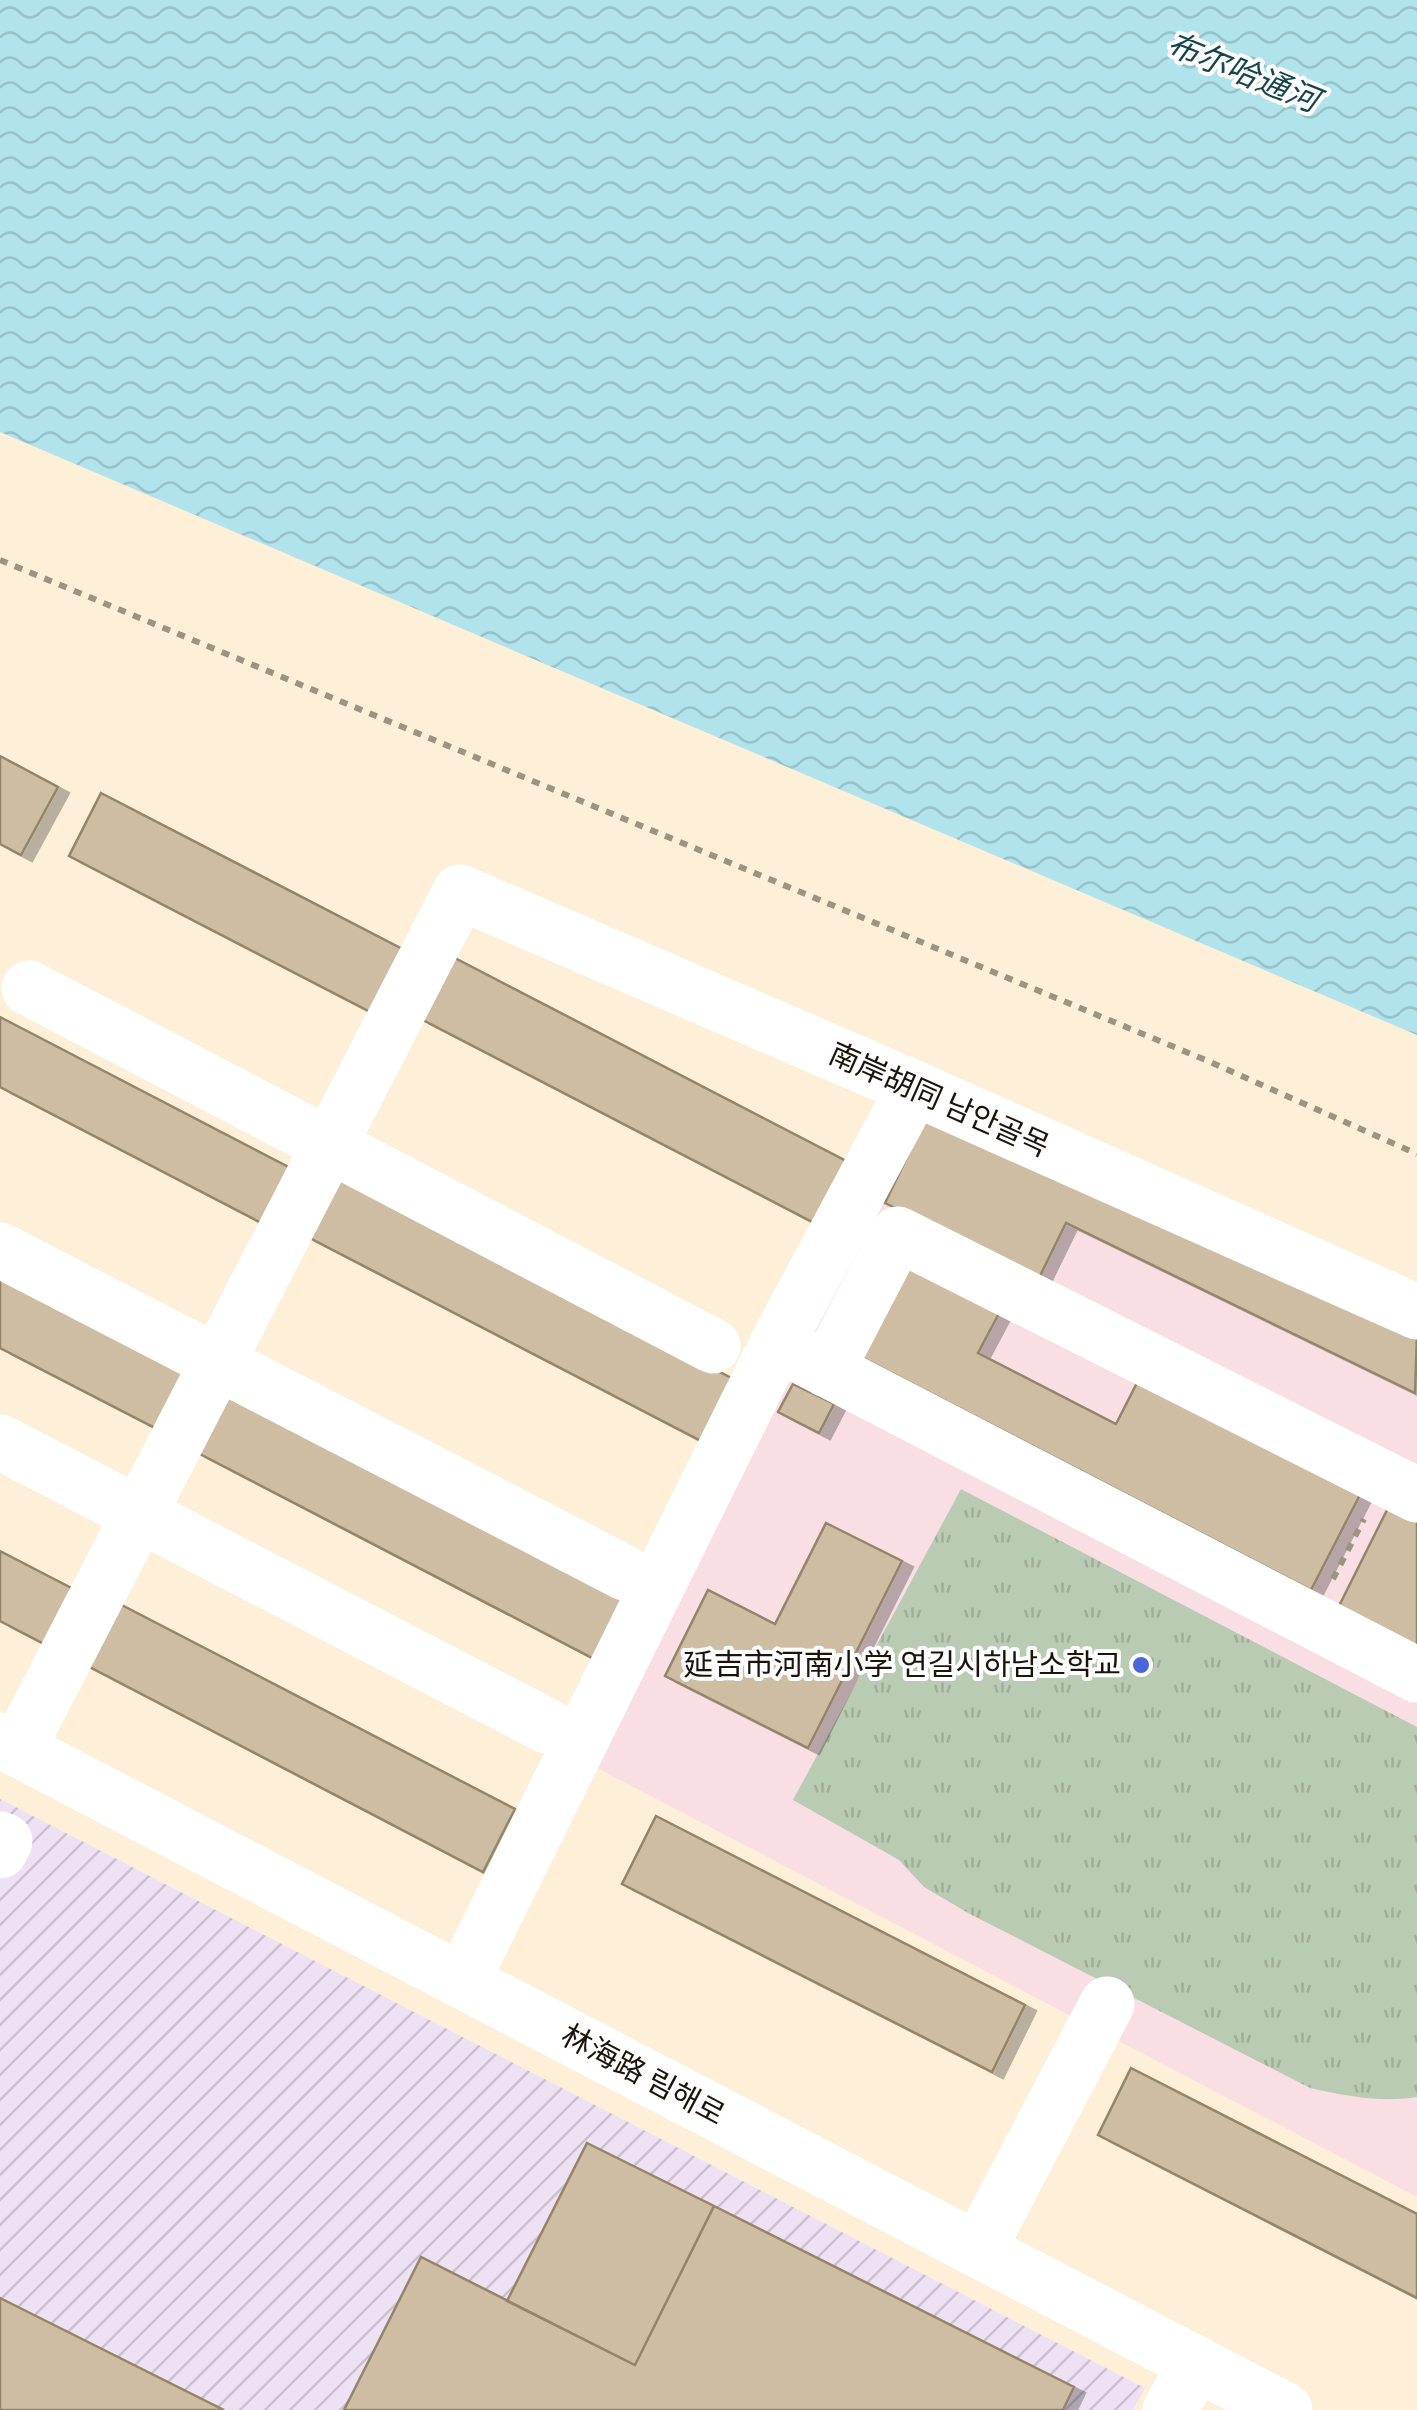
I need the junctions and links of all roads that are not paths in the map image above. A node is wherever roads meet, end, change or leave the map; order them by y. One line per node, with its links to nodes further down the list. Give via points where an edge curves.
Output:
1 (28, 988): 3 (street)
2 (914, 1088): 3 (street, 南岸胡同 남안골목, via 460,892); 5 (street, 南岸胡同 남안골목); 6 (street)
3 (329, 1145): 7 (street); 8 (street)
4 (0, 1250): 8 (street)
5 (1417, 1312)
6 (778, 1342): 9 (street); 19 (street)
7 (713, 1346)
8 (218, 1362): 12 (street); 13 (street)
9 (827, 1370): 11 (street, via 898,1234); 14 (street)
10 (0, 1442): 12 (street)
11 (1401, 1487)
12 (139, 1515): 15 (street); 16 (street)
13 (625, 1573)
14 (1417, 1675)
15 (547, 1726)
16 (9, 1745): 19 (street, 林海路 림해로)
17 (0, 1838): 18 (street)
18 (0, 1850)
19 (462, 1980): 21 (street, 林海路 림해로)
20 (1107, 2004): 21 (street)
21 (978, 2250): 22 (street, 林海路 림해로)
22 (1183, 2387): 23 (street, 林海路 림해로)
23 (1286, 2410)

